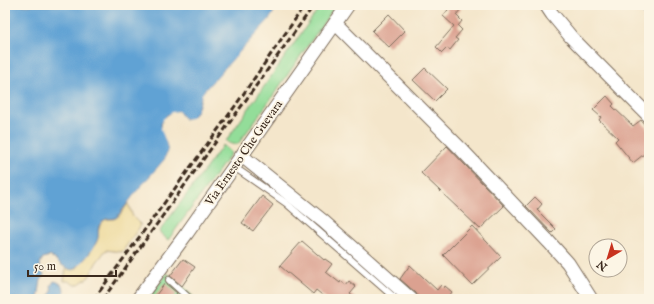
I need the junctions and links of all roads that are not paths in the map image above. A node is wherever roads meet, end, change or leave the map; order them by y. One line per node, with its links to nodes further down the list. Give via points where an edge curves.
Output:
1 (348, 5): 3 (street, Via Ernesto Che Guevara)
2 (546, 5): 4 (street, via 572,37)
3 (335, 23): 5 (street, Via Ernesto Che Guevara); 12 (street, via 460,148 544,237 568,264)
4 (649, 116)
5 (242, 156): 6 (street, Via Ernesto Che Guevara); 11 (street, via 324,220)
6 (234, 167): 8 (street, Via Ernesto Che Guevara); 10 (lane, via 286,203)
7 (169, 280): 9 (lane)
8 (138, 299)
9 (190, 299)
10 (396, 299)
11 (411, 299)
12 (591, 299)

